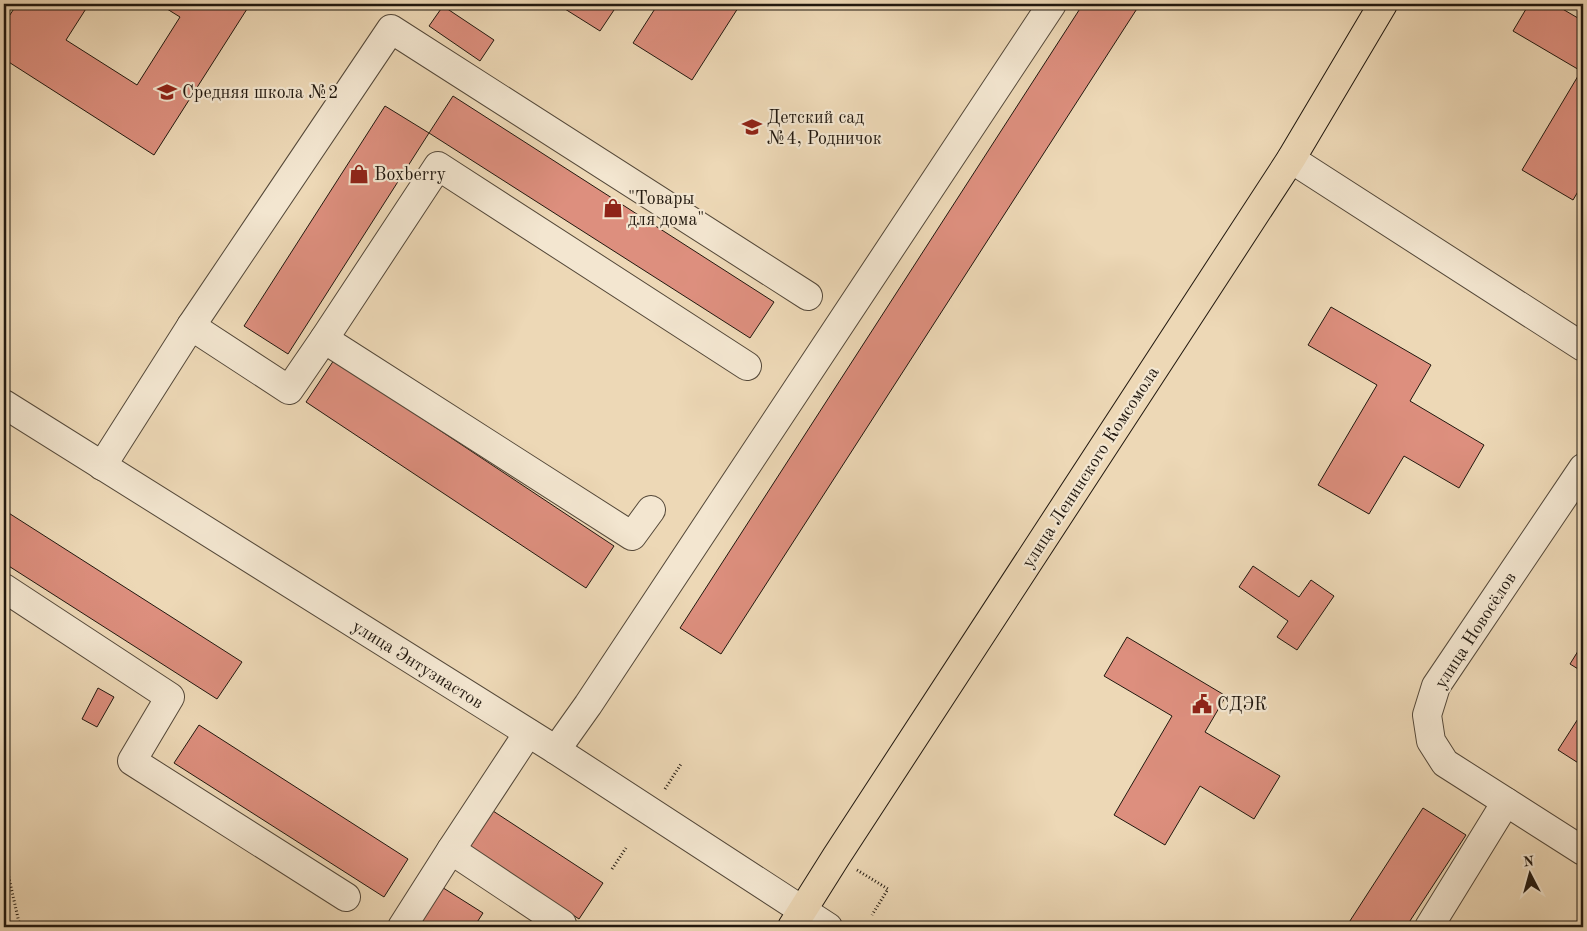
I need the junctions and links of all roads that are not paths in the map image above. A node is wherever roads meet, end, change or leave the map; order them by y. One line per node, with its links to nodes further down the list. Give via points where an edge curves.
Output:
1 (1052, 4): 15 (street)
2 (1383, 4): 3 (main road, улица Ленинского Комсомола)
3 (1291, 159): 7 (street); 20 (main road, улица Ленинского Комсомола)
4 (808, 296): 5 (street, via 392,29)
5 (190, 326): 6 (street, via 289,390); 10 (street)
6 (324, 339): 8 (street, via 438,166); 12 (street, via 632,536)
7 (1583, 347)
8 (748, 366)
9 (4, 404): 10 (street, улица Энтузиастов)
10 (102, 466): 14 (street, улица Энтузиастов)
11 (1583, 468): 16 (street, улица Новосёлов, via 1436,686 1427,715 1431,741 1445,762)
12 (651, 510)
13 (4, 588): 19 (street, via 170,697 132,761)
14 (528, 733): 15 (street, улица Энтузиастов); 17 (street)
15 (556, 750): 20 (street, улица Энтузиастов)
16 (1506, 802): 18 (street, улица Новосёлов); 24 (street)
17 (451, 850): 21 (street); 22 (street, via 562,924)
18 (1583, 851)
19 (346, 897)
20 (797, 919): 23 (street, улица Энтузиастов)
21 (402, 927)
22 (560, 927)
23 (828, 927)
24 (1429, 927)

